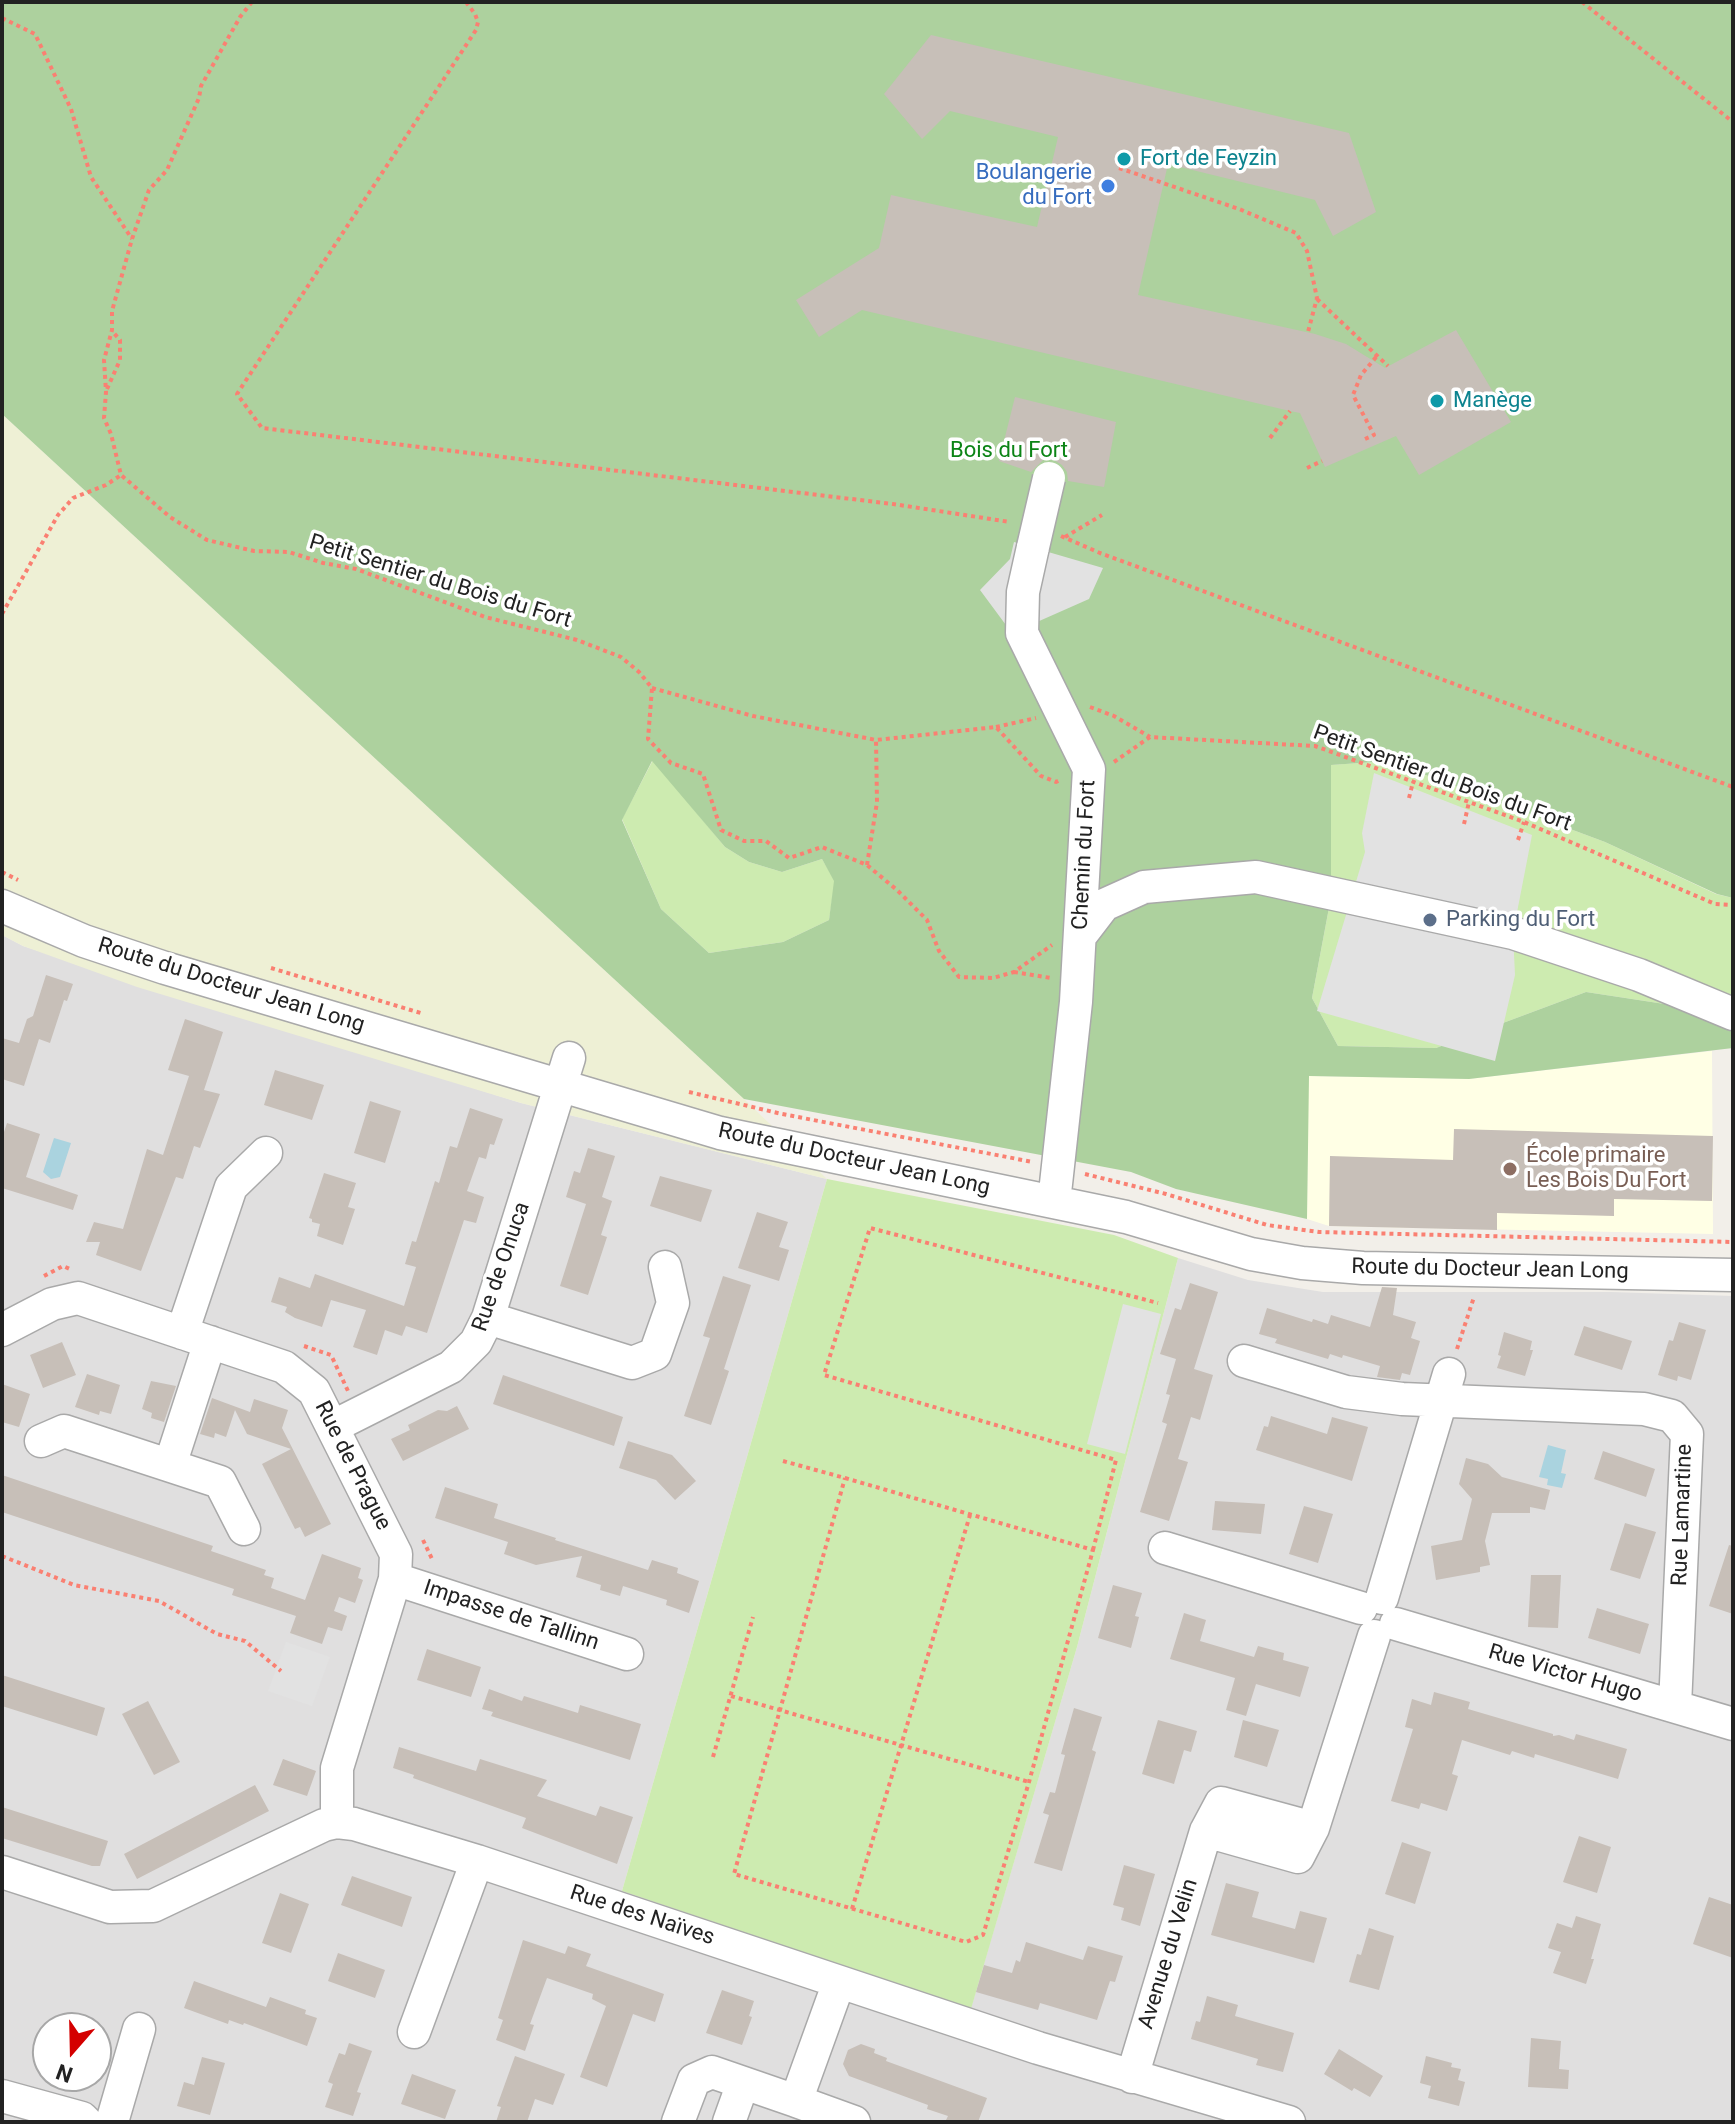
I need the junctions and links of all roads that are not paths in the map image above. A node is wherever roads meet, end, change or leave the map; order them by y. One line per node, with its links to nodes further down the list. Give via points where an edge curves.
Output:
1 (1049, 478): 3 (street, Chemin du Fort, bridge, via 1042,540 1023,592 1022,633 1089,769)
2 (2, 906): 5 (street, Route du Docteur Jean Long, via 130,957)
3 (1081, 935): 4 (street, via 1104,905 1144,887 1256,877 1513,933 1639,975); 7 (street, Chemin du Fort)
4 (1733, 1014)
5 (565, 1072): 7 (street, Route du Docteur Jean Long, via 720,1133); 10 (street, Rue de Onuca)
6 (266, 1153): 12 (street, via 231,1187)
7 (1054, 1202): 9 (street, Route du Docteur Jean Long, via 1278,1260 1363,1268)
8 (665, 1267): 10 (street, via 673,1303 655,1354 632,1363)
9 (1733, 1275)
10 (488, 1318): 15 (street, Rue de Onuca, via 476,1342 451,1367)
11 (2, 1330): 12 (street, Rue de Prague, via 52,1304 78,1298)
12 (196, 1338): 15 (street, Rue de Prague, via 284,1367 314,1391); 17 (street)
13 (1244, 1361): 14 (street, Rue Lamartine, via 1346,1392 1402,1399)
14 (1446, 1387): 21 (street, Avenue du Velin); 23 (street, Rue Lamartine, via 1644,1409 1672,1416 1687,1434)
15 (334, 1426): 20 (street, Rue de Prague, via 396,1554)
16 (41, 1441): 17 (street, via 64,1431)
17 (170, 1465): 18 (street, via 220,1482)
18 (244, 1529)
19 (1165, 1548): 21 (street, Rue Victor Hugo)
20 (395, 1579): 22 (street, Impasse de Tallinn); 25 (street, Rue de Prague, via 337,1768)
21 (1378, 1616): 23 (street, Rue Victor Hugo); 31 (street, Avenue du Velin, via 1313,1828 1298,1857 1206,1831)
22 (627, 1654)
23 (1675, 1706): 24 (street, Rue Victor Hugo)
24 (1733, 1724)
25 (337, 1822): 26 (street, Rue des Naïves); 27 (street, via 153,1906 110,1907)
26 (477, 1861): 28 (street, Rue des Naïves); 30 (street)
27 (2, 1872)
28 (839, 1982): 31 (street, Rue des Naïves); 34 (street)
29 (139, 2029): 37 (street)
30 (414, 2032)
31 (1132, 2077): 35 (street, Rue des Naïves)
32 (743, 2083): 34 (street); 38 (street, via 712,2072 694,2080); 39 (street)
33 (2, 2096): 36 (street)
34 (796, 2101): 40 (street)
35 (1221, 2112): 41 (street, Rue des Naïves)
36 (86, 2122)
37 (112, 2122)
38 (678, 2122)
39 (729, 2122)
40 (854, 2122)
41 (1289, 2122)

